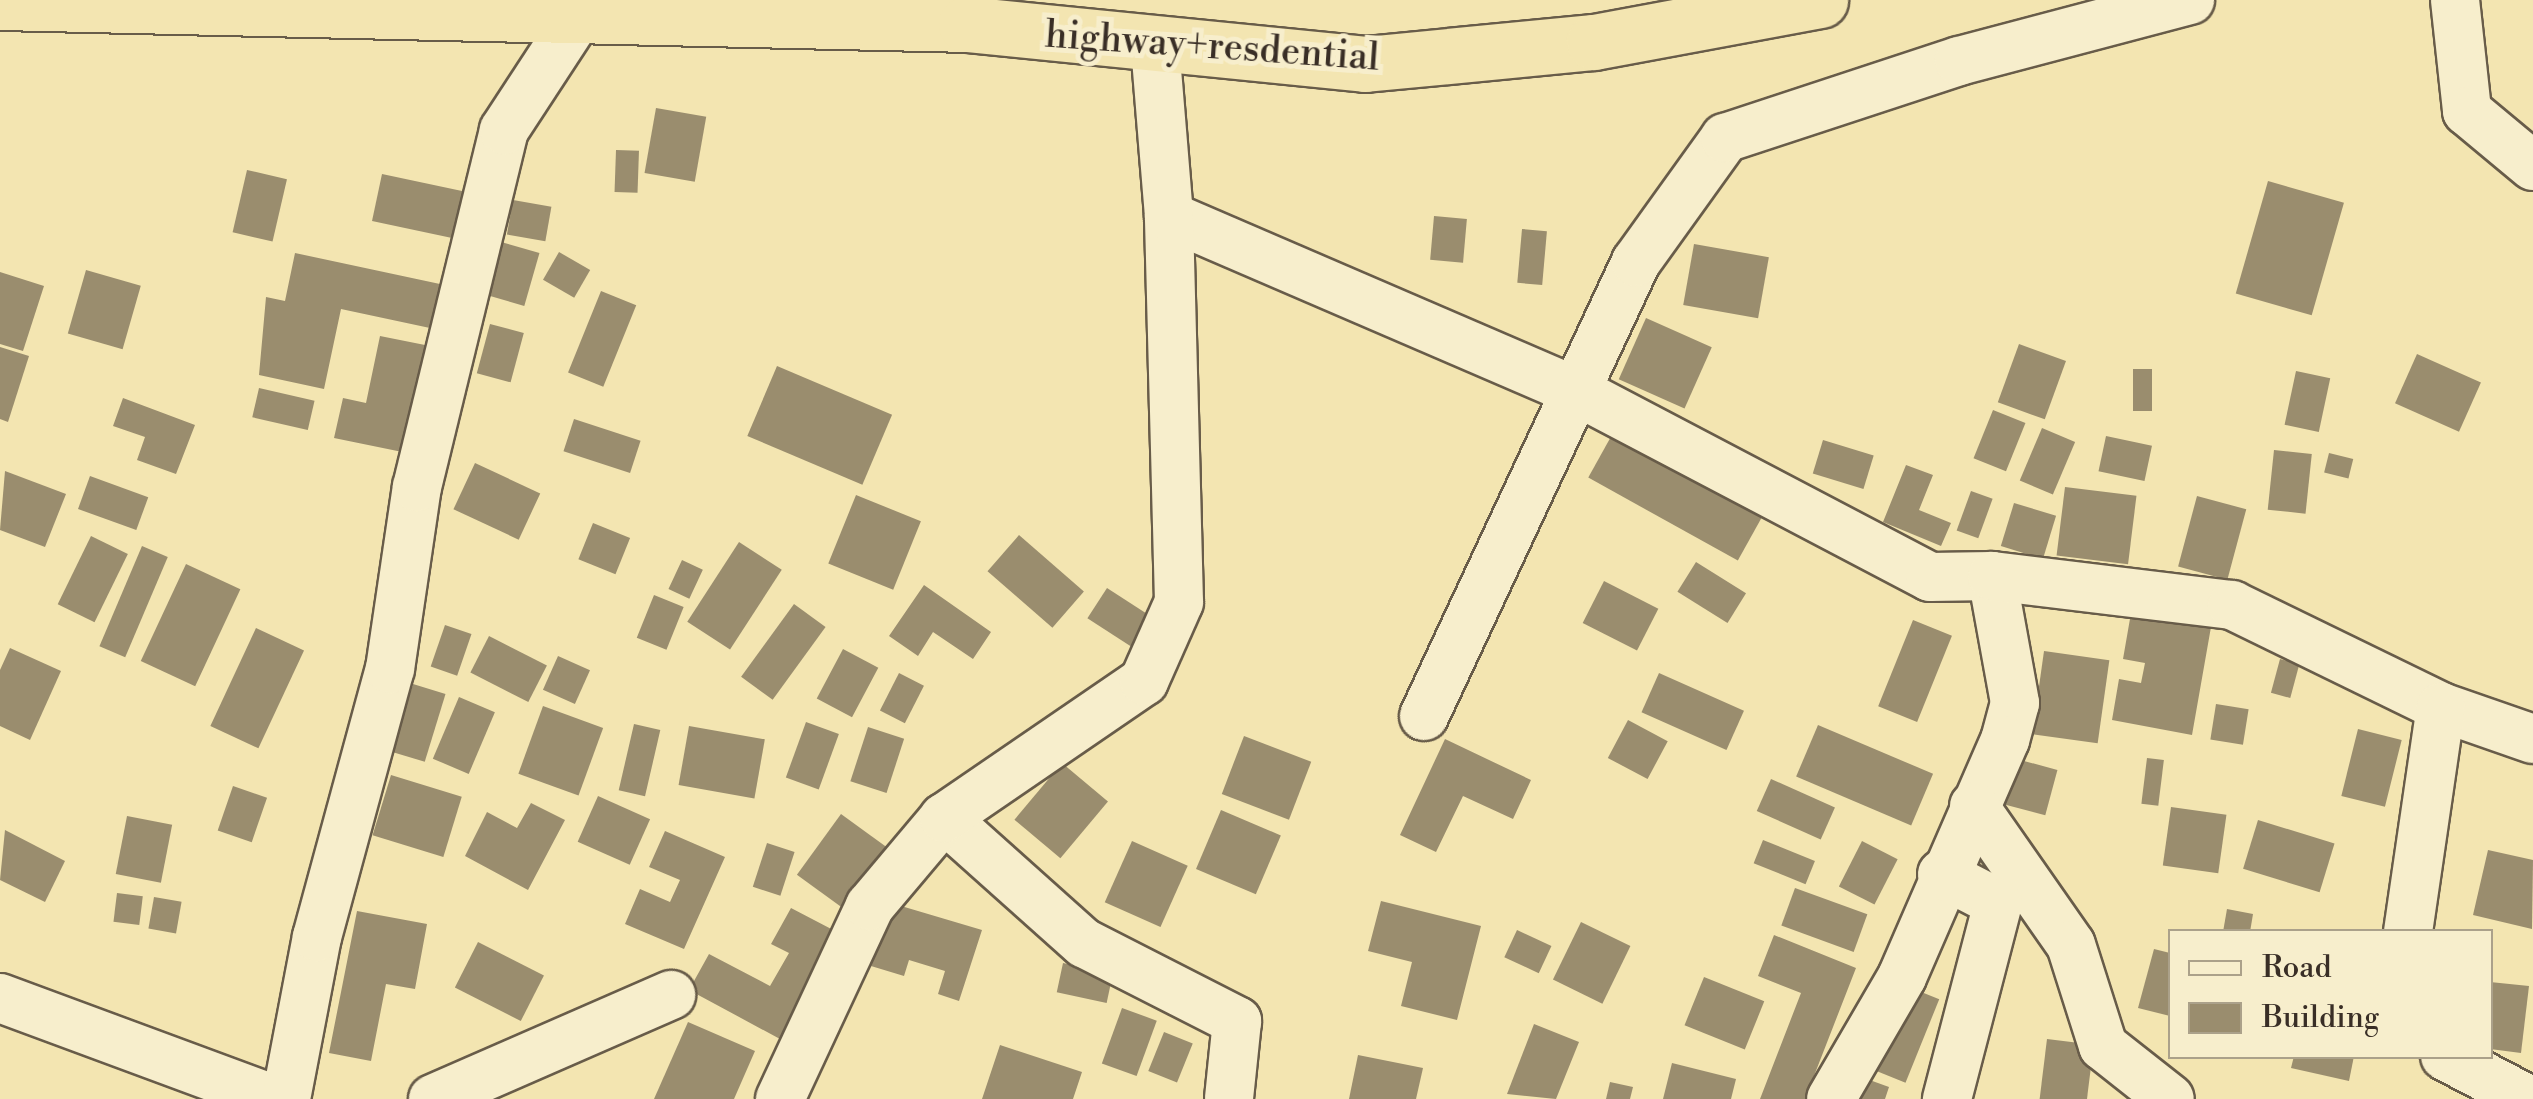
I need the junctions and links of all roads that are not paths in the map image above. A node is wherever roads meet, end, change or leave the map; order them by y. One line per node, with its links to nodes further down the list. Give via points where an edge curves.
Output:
1 (1820, 0): 7 (highway, highway+resdential, via 1594,42 1365,64)
2 (2190, 0): 10 (street, via 1959,61 1725,138 1636,262)
3 (2455, 0): 8 (street, via 2467,111)
4 (0, 2): 5 (highway, highway+resdential)
5 (585, 6): 6 (highway, highway+resdential); 23 (street, via 504,130 418,487 390,669 317,936)
6 (977, 12): 7 (highway, highway+resdential)
7 (1155, 47): 9 (street)
8 (2533, 166)
9 (1169, 216): 10 (street); 16 (street, via 1178,602 1144,681)
10 (1576, 392): 11 (street, via 1930,577); 13 (street)
11 (1992, 576): 12 (street, via 2232,605); 15 (street, via 2015,702)
12 (2441, 707): 14 (street); 18 (street)
13 (1424, 716)
14 (2533, 739)
15 (1974, 806): 17 (street); 29 (street, via 2071,945 2103,1046)
16 (944, 818): 25 (street, via 870,906); 26 (street, via 1084,942 1237,1021)
17 (1942, 874): 27 (street, via 1902,976); 28 (street, via 1998,903)
18 (2408, 929)
19 (671, 996): 24 (street)
20 (0, 998): 22 (street)
21 (2451, 1059): 30 (street)
22 (273, 1099)
23 (286, 1099)
24 (433, 1099)
25 (780, 1099)
26 (1230, 1099)
27 (1831, 1099)
28 (1947, 1099)
29 (2170, 1099)
30 (2528, 1099)

